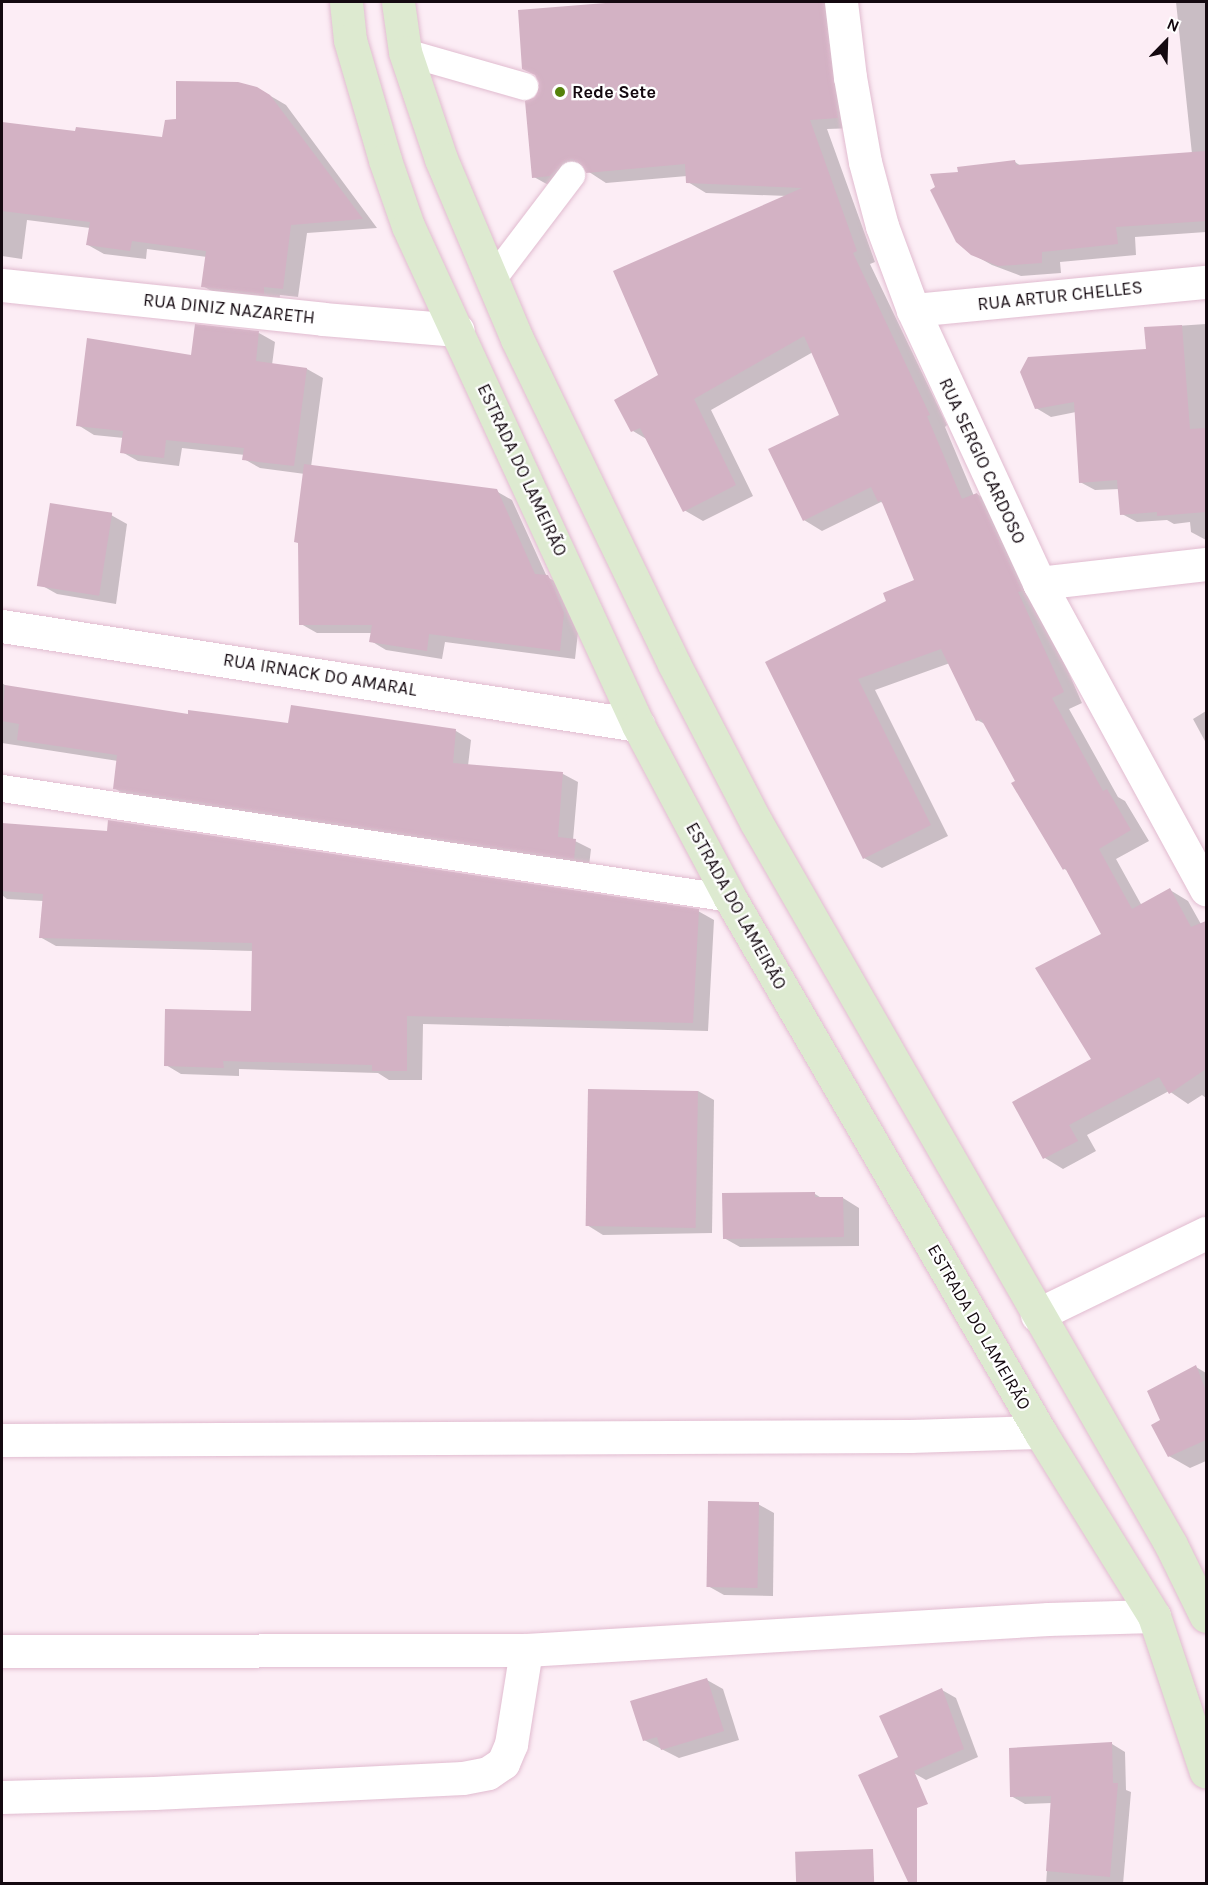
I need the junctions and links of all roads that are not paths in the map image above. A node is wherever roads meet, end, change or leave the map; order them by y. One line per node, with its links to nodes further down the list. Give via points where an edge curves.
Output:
1 (346, 2): 11 (main road, ESTRADA DO LAMEIRÃO, via 350,40 385,160 408,226)
2 (398, 2): 4 (main road)
3 (841, 2): 10 (street, RUA SERGIO CARDOSO, via 865,162 882,226)
4 (405, 52): 5 (lane); 7 (main road, via 441,159)
5 (524, 86)
6 (571, 175): 7 (lane)
7 (492, 279): 20 (main road, via 517,339 674,664 756,822)
8 (1206, 282): 10 (street, RUA ARTUR CHELLES)
9 (2, 285): 11 (street, RUA DINIZ NAZARETH)
10 (913, 310): 13 (street, RUA SERGIO CARDOSO)
11 (458, 330): 15 (main road, ESTRADA DO LAMEIRÃO)
12 (1206, 564): 13 (street)
13 (1039, 583): 17 (street, RUA SERGIO CARDOSO)
14 (2, 626): 15 (street, RUA IRNACK DO AMARAL)
15 (638, 725): 18 (main road, ESTRADA DO LAMEIRÃO)
16 (2, 788): 18 (lane)
17 (1206, 889)
18 (730, 898): 21 (main road, ESTRADA DO LAMEIRÃO)
19 (1206, 1233): 20 (street)
20 (1036, 1315): 24 (main road, via 1171,1545)
21 (1040, 1432): 22 (street); 23 (main road, ESTRADA DO LAMEIRÃO)
22 (2, 1440)
23 (1154, 1616): 25 (street); 27 (main road, ESTRADA DO LAMEIRÃO)
24 (1206, 1616)
25 (526, 1650): 26 (street); 28 (street, via 511,1744 503,1763 488,1773 427,1780)
26 (2, 1651)
27 (1206, 1772)
28 (2, 1797)

